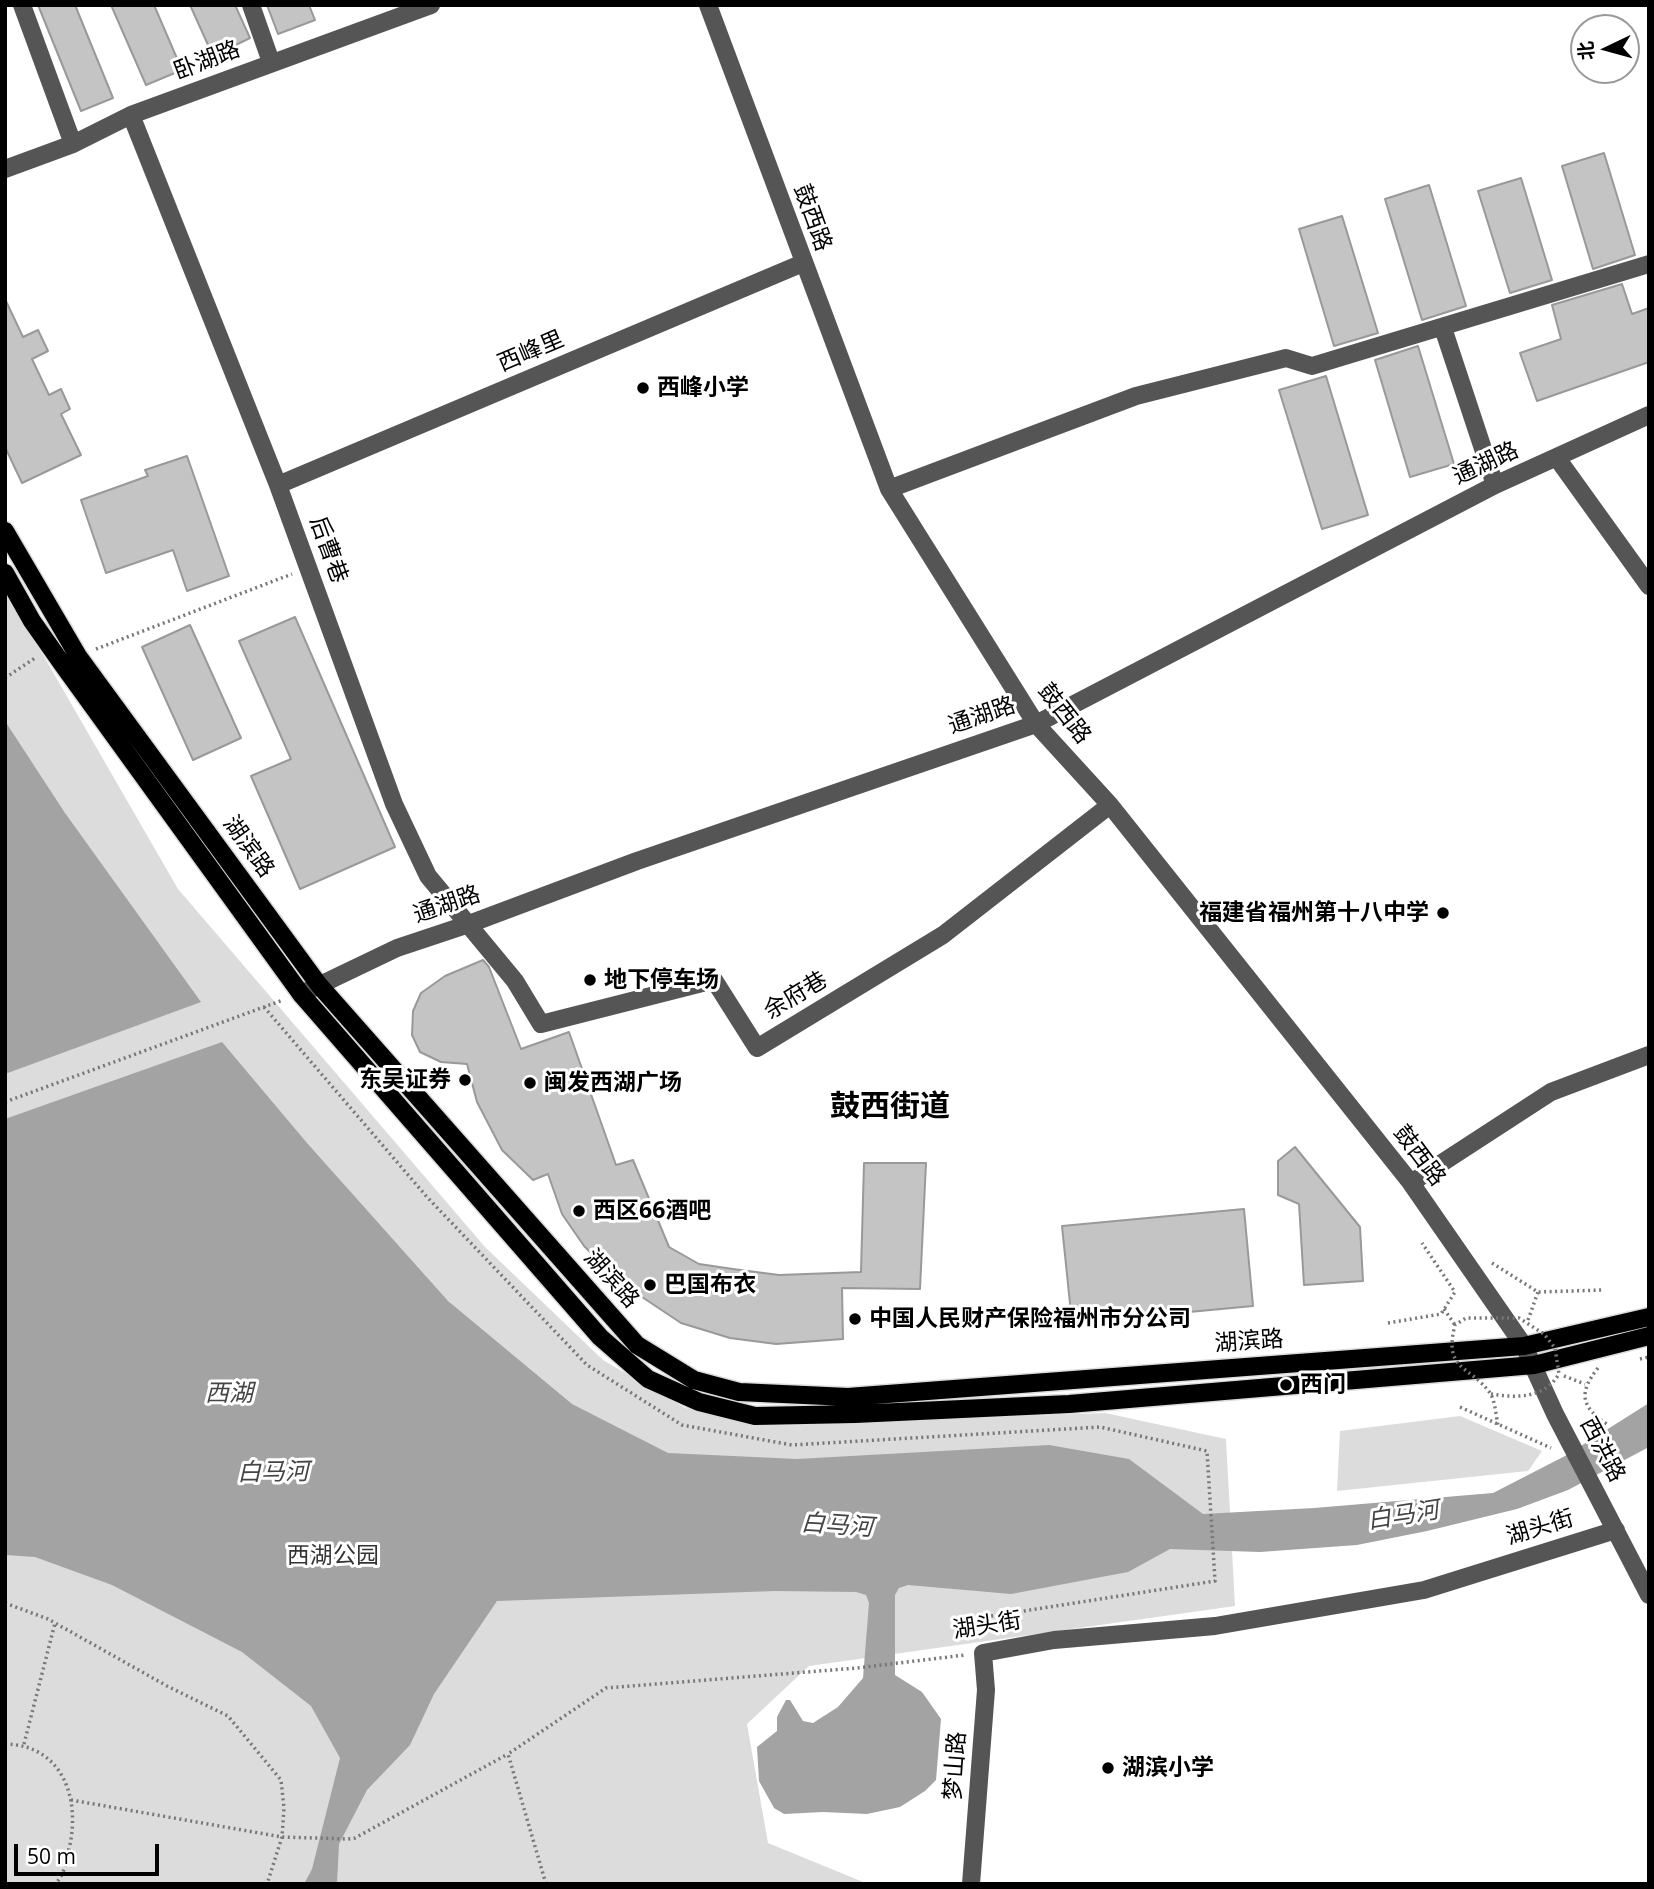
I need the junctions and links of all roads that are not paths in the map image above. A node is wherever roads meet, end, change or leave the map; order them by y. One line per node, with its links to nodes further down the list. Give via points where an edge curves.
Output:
1 (22, 5): 7 (street)
2 (251, 5): 5 (street)
3 (430, 5): 5 (street, 卧湖路)
4 (708, 5): 9 (street, 鼓西路)
5 (271, 62): 6 (street, 卧湖路)
6 (131, 115): 7 (street, 卧湖路); 14 (street, 后曹巷)
7 (73, 144): 8 (street, 卧湖路)
8 (5, 169)
9 (803, 263): 14 (street, 西峰里); 16 (street, 鼓西路)
10 (1649, 264): 11 (street)
11 (1443, 328): 15 (street); 16 (street, via 1312,366 1286,358 1136,396)
12 (1649, 415): 13 (street, 通湖路)
13 (1557, 458): 15 (street, 通湖路); 19 (street)
14 (278, 485): 22 (street, 后曹巷, via 394,804 428,876)
15 (1495, 485): 20 (street, 通湖路)
16 (889, 489): 20 (street, 鼓西路)
17 (5, 531): 24 (main road, 湖滨路, via 78,656)
18 (5, 573): 25 (main road, 湖滨路, via 55,654)
19 (1649, 586)
20 (1036, 724): 21 (street, 鼓西路); 22 (street, 通湖路, via 637,861)
21 (1110, 805): 23 (street, 余府巷, via 943,935 757,1048 714,980 541,1024); 27 (street, 鼓西路)
22 (469, 924): 23 (street, 后曹巷); 24 (street, 通湖路, via 397,948)
23 (515, 981)
24 (319, 985): 25 (street, 通湖路); 30 (main road, 湖滨路, via 637,1345 694,1380 739,1392 848,1396)
25 (301, 994): 31 (main road, 湖滨路, via 600,1337 648,1379 699,1402 755,1416 855,1414 1069,1404)
26 (1649, 1055): 27 (street, via 1551,1092)
27 (1410, 1183): 30 (street, 鼓西路)
28 (1649, 1317): 30 (main road, 湖滨路)
29 (1649, 1336): 31 (main road, 湖滨路)
30 (1524, 1346): 31 (street, 鼓西路)
31 (1534, 1365): 32 (street, 西洪路)
32 (1616, 1530): 33 (street, 西洪路); 34 (street, 湖头街, via 1424,1590 1215,1626 1054,1640)
33 (1649, 1595)
34 (983, 1653): 35 (street, 梦山路, via 986,1690)
35 (971, 1884)

